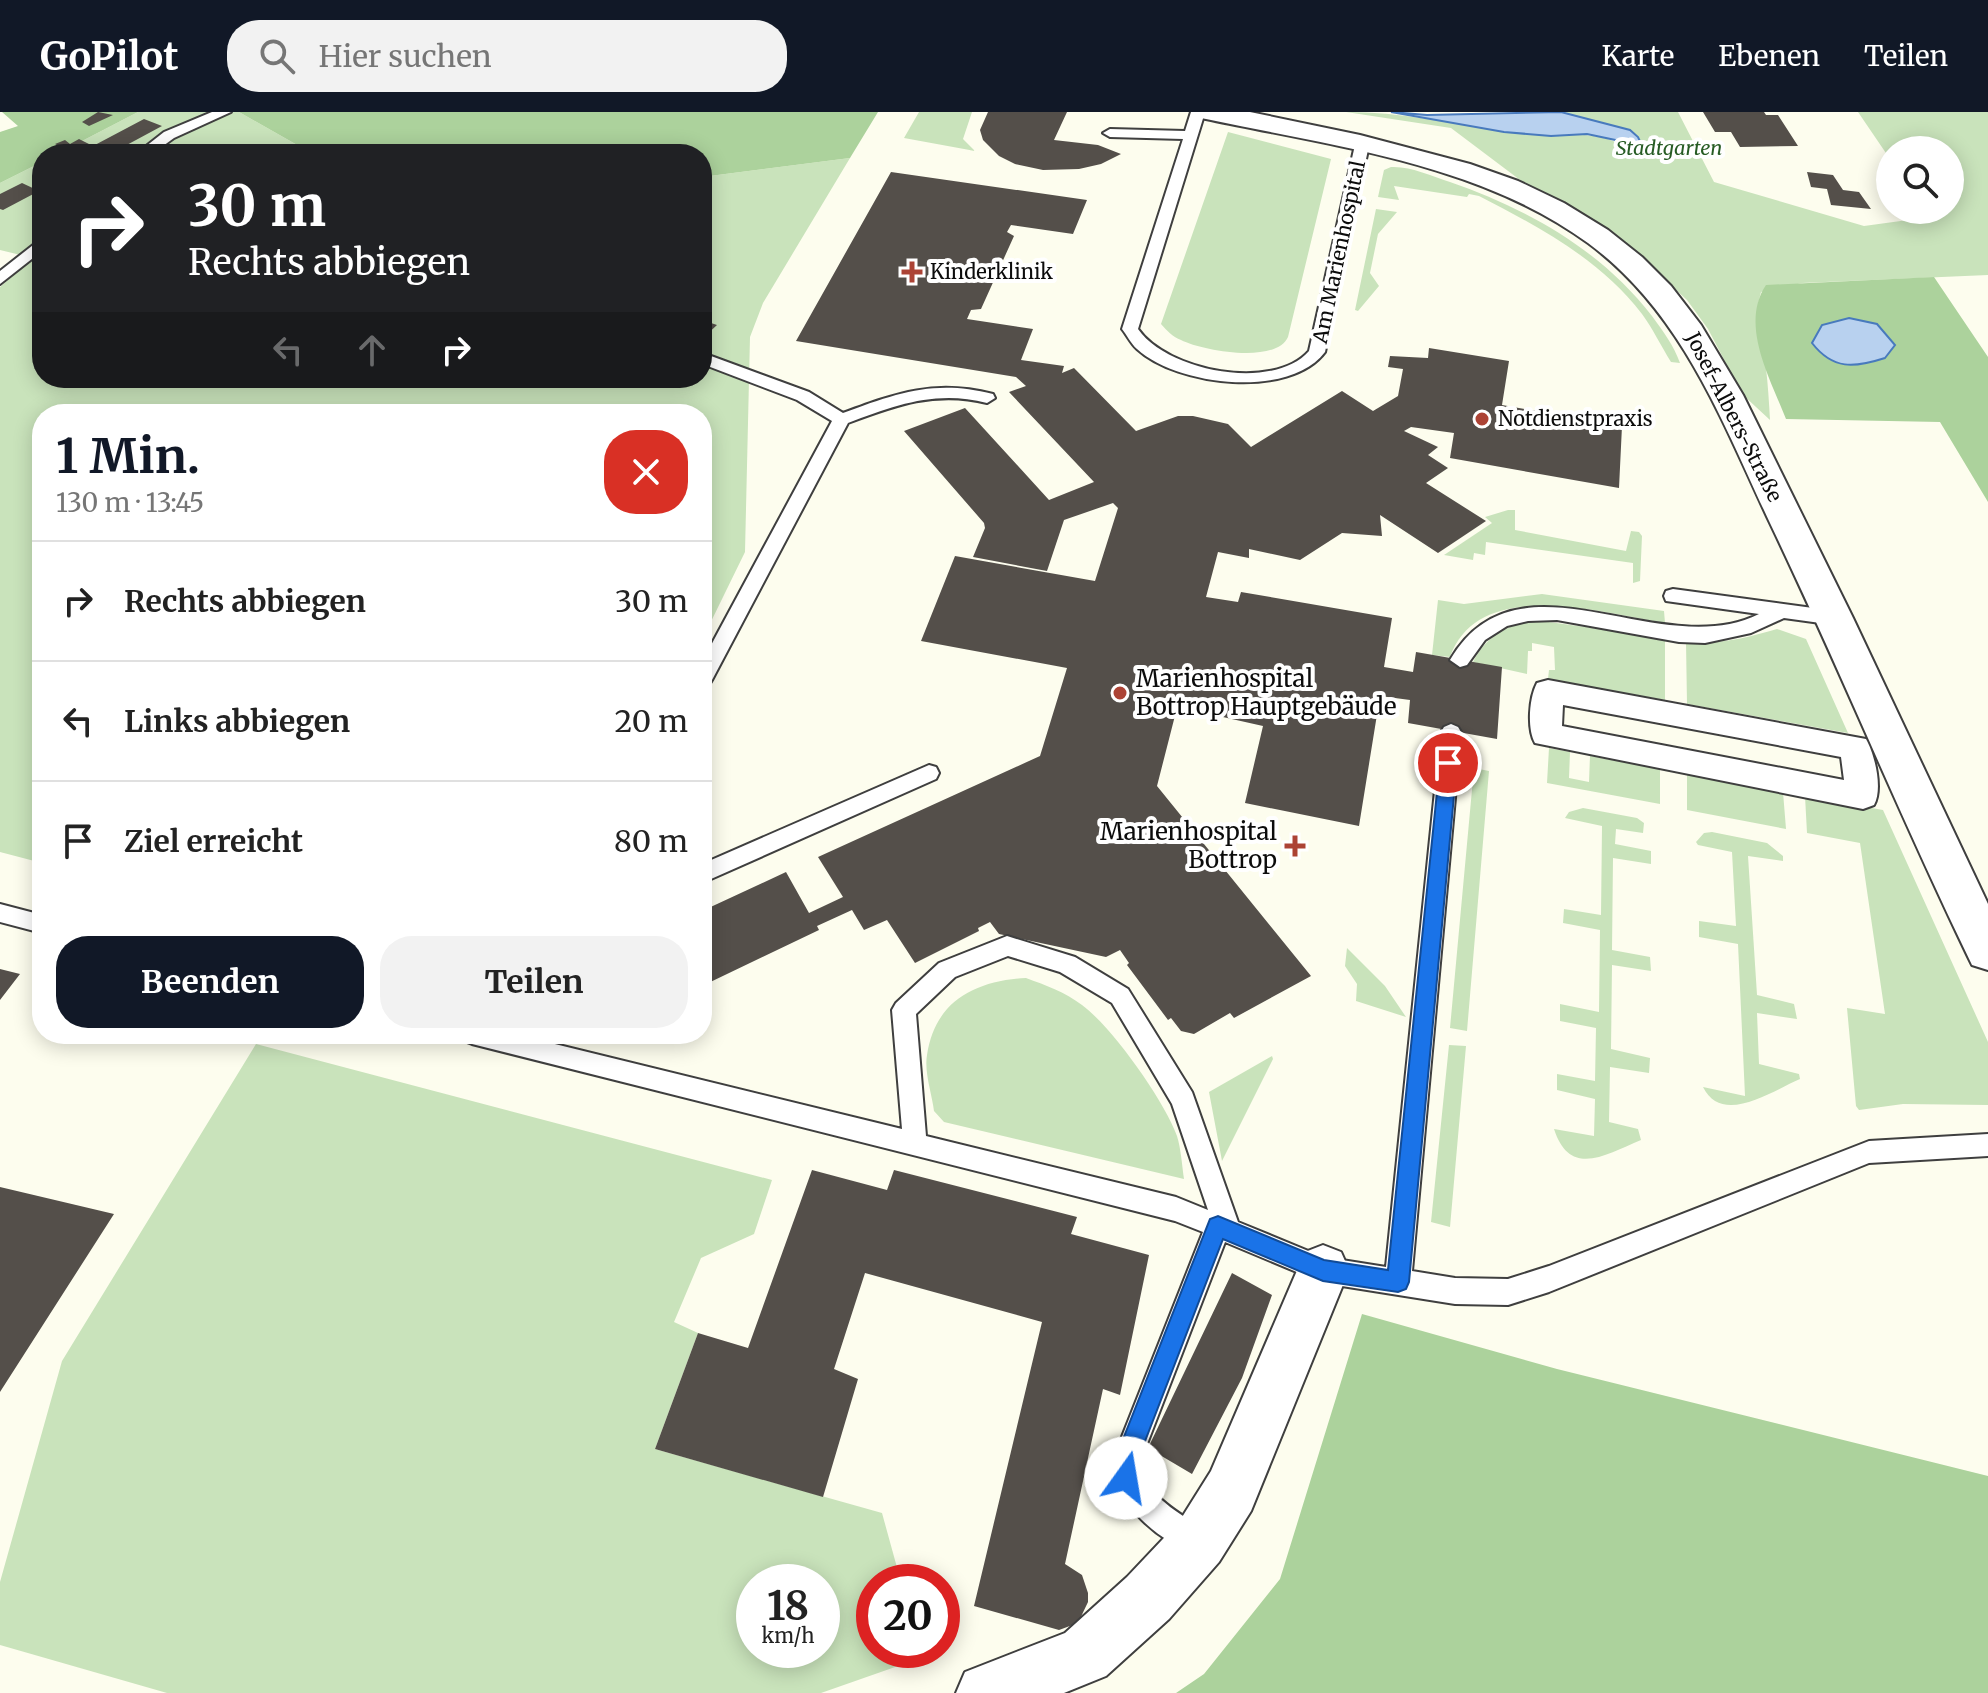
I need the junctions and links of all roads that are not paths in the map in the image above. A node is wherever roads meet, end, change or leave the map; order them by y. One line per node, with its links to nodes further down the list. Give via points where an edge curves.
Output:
1 (224, 112): 5 (lane)
2 (1198, 112): 3 (lane, Am Marienhospital)
3 (1201, 123): 4 (lane); 6 (street, Josef-Albers-Straße); 6 (lane, Am Marienhospital, via 1130,329 1143,349 1178,366 1245,377 1291,371 1306,365 1317,352)
4 (1110, 133)
5 (157, 144)
6 (1362, 145): 14 (street, Josef-Albers-Straße, via 1496,182 1595,235 1638,267 1707,357)
7 (32, 252): 8 (lane)
8 (0, 279)
9 (712, 361): 11 (lane, via 803,396)
10 (987, 398): 11 (lane, via 963,390 933,390)
11 (841, 419): 16 (lane)
12 (1673, 596): 13 (lane)
13 (1780, 611): 14 (lane); 15 (lane, via 1760,624 1705,636 1575,615 1530,615 1479,634)
14 (1835, 618): 23 (street, Josef-Albers-Straße)
15 (1460, 660)
16 (712, 661)
17 (1451, 732): 29 (lane)
18 (929, 773): 20 (lane)
19 (1863, 796): 19 (street, via 1546,735 1548,691 1855,748)
20 (712, 870)
21 (0, 913): 22 (lane)
22 (32, 921)
23 (1988, 951)
24 (541, 1044): 25 (lane)
25 (915, 1145): 27 (lane, via 1176,1209); 27 (lane, via 904,1010 947,970 1007,946 1067,964 1120,996 1183,1100)
26 (1988, 1145): 29 (lane, via 1869,1152 1508,1292)
27 (1223, 1229): 28 (lane); 30 (lane, via 1126,1462 1126,1478 1143,1504)
28 (1323, 1270): 29 (lane); 30 (street, via 1231,1491)
29 (1398, 1282)
30 (1199, 1542): 31 (street, via 1085,1655)
31 (986, 1693)

